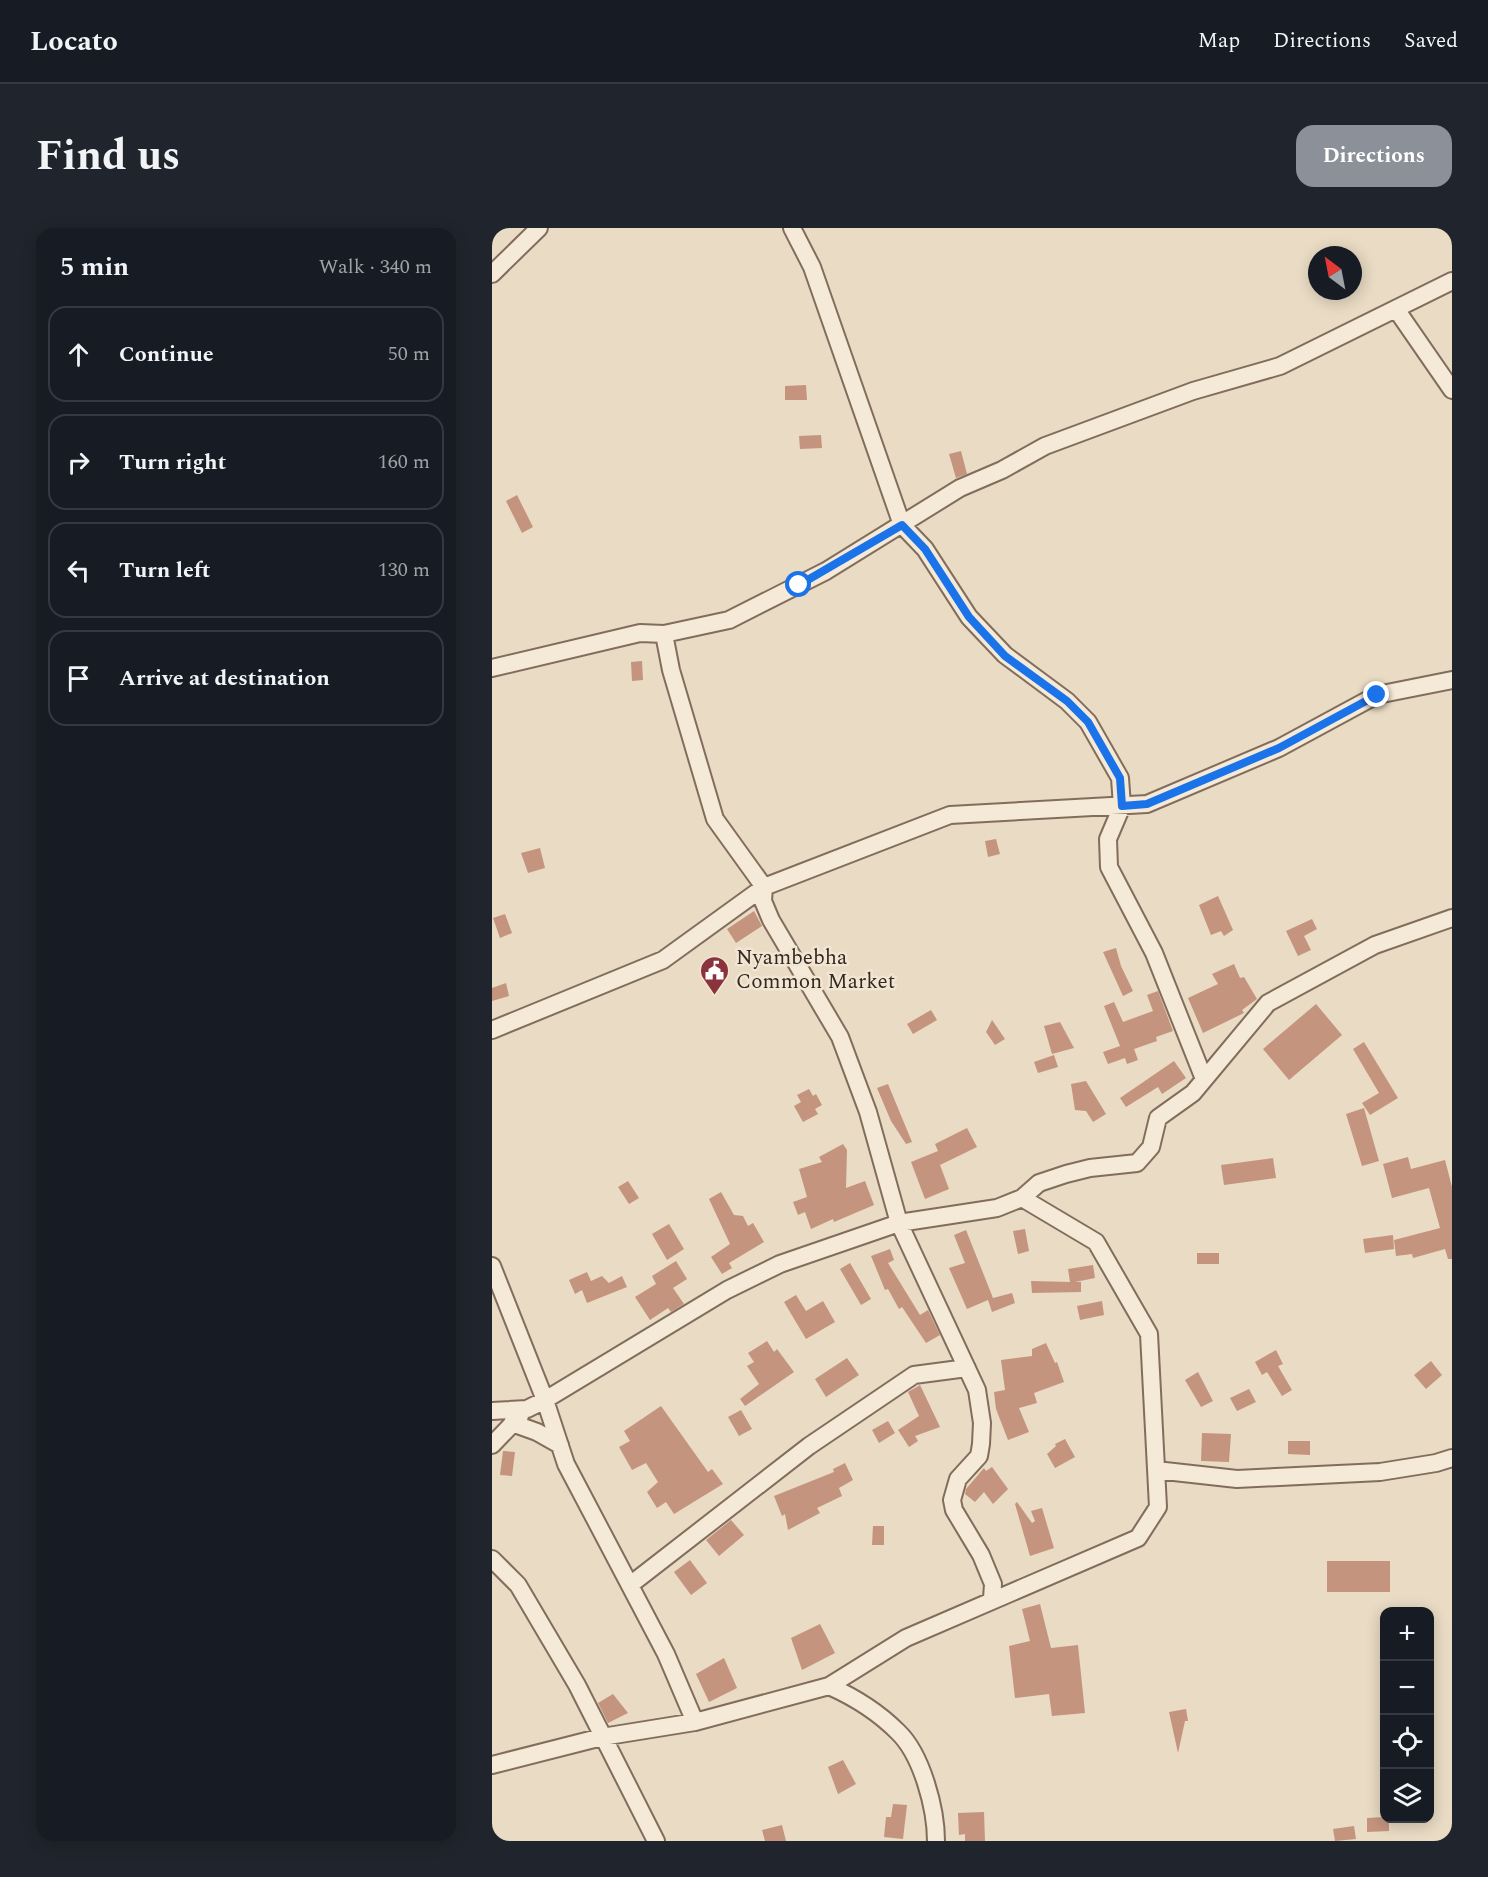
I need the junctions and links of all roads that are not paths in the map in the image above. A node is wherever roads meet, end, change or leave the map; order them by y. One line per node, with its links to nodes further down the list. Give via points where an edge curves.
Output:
1 (539, 228): 3 (street)
2 (792, 228): 7 (street, via 812,267)
3 (492, 274)
4 (1452, 281): 5 (street)
5 (1396, 309): 6 (street); 7 (street, via 1280,366 1193,391 1045,446 960,488)
6 (1452, 390)
7 (902, 525): 8 (street, via 826,571 729,620); 11 (street, via 925,549 969,617 1005,656 1067,701 1088,722 1120,778)
8 (664, 634): 9 (street, via 640,633); 12 (street, via 670,670 714,819)
9 (492, 668)
10 (1452, 680): 11 (street, via 1377,695 1279,748 1147,804)
11 (1122, 806): 12 (street, via 950,815); 15 (street, via 1108,839 1109,867 1154,952)
12 (764, 887): 14 (street, via 663,960); 17 (street, via 763,901 771,920 840,1037 868,1112)
13 (1452, 918): 15 (street, via 1375,945 1268,1003)
14 (492, 1030)
15 (1204, 1079): 16 (street, via 1193,1093 1158,1118 1151,1147 1137,1163 1066,1174 1039,1183)
16 (1022, 1198): 17 (street, via 997,1208); 27 (street, via 1096,1242 1149,1334)
17 (899, 1223): 19 (street); 20 (street, via 780,1264 737,1285)
18 (492, 1266): 20 (street)
19 (967, 1368): 29 (street, via 914,1375 809,1446); 30 (street, via 977,1390 981,1444 979,1456 958,1479 952,1500 993,1584)
20 (545, 1400): 21 (street); 25 (street)
21 (527, 1408): 22 (street); 23 (street)
22 (492, 1412)
23 (512, 1424): 24 (street); 25 (street)
24 (492, 1445)
25 (560, 1445): 29 (street, via 566,1464)
26 (1452, 1458): 27 (street, via 1380,1472 1237,1479)
27 (1156, 1470): 30 (street, via 1158,1507 1138,1538)
28 (492, 1559): 33 (street, via 518,1585 577,1685)
29 (630, 1585): 32 (street)
30 (992, 1598): 31 (street, via 906,1638)
31 (829, 1686): 32 (street); 36 (street, via 856,1700 899,1733 909,1747 931,1800)
32 (695, 1722): 33 (street)
33 (602, 1737): 34 (street); 35 (street)
34 (492, 1765)
35 (656, 1841)
36 (936, 1841)

